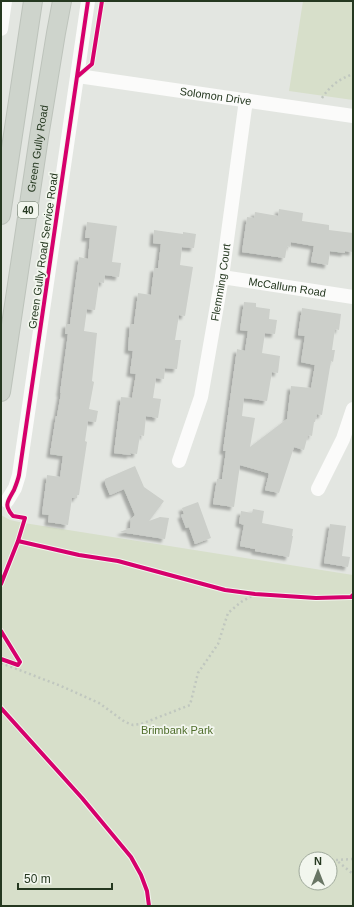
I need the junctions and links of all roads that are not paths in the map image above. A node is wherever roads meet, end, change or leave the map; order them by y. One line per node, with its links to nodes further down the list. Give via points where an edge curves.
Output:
1 (5, 1): 5 (street)
2 (33, 1): 9 (main road, 40)
3 (62, 1): 12 (main road, Green Gully Road / 40)
4 (88, 1): 6 (street, Green Gully Road Service Road)
5 (1, 29)
6 (78, 76): 7 (street, Solomon Drive); 16 (street, Green Gully Road Service Road, via 19,475)
7 (246, 100): 8 (street, Solomon Drive); 10 (street, Flemming Court)
8 (353, 116)
9 (1, 215)
10 (222, 277): 11 (street, McCallum Road); 14 (street, Flemming Court, via 201,397)
11 (353, 297)
12 (1, 392)
13 (353, 409): 15 (street, via 343,439)
14 (179, 461)
15 (318, 489)
16 (7, 501)

